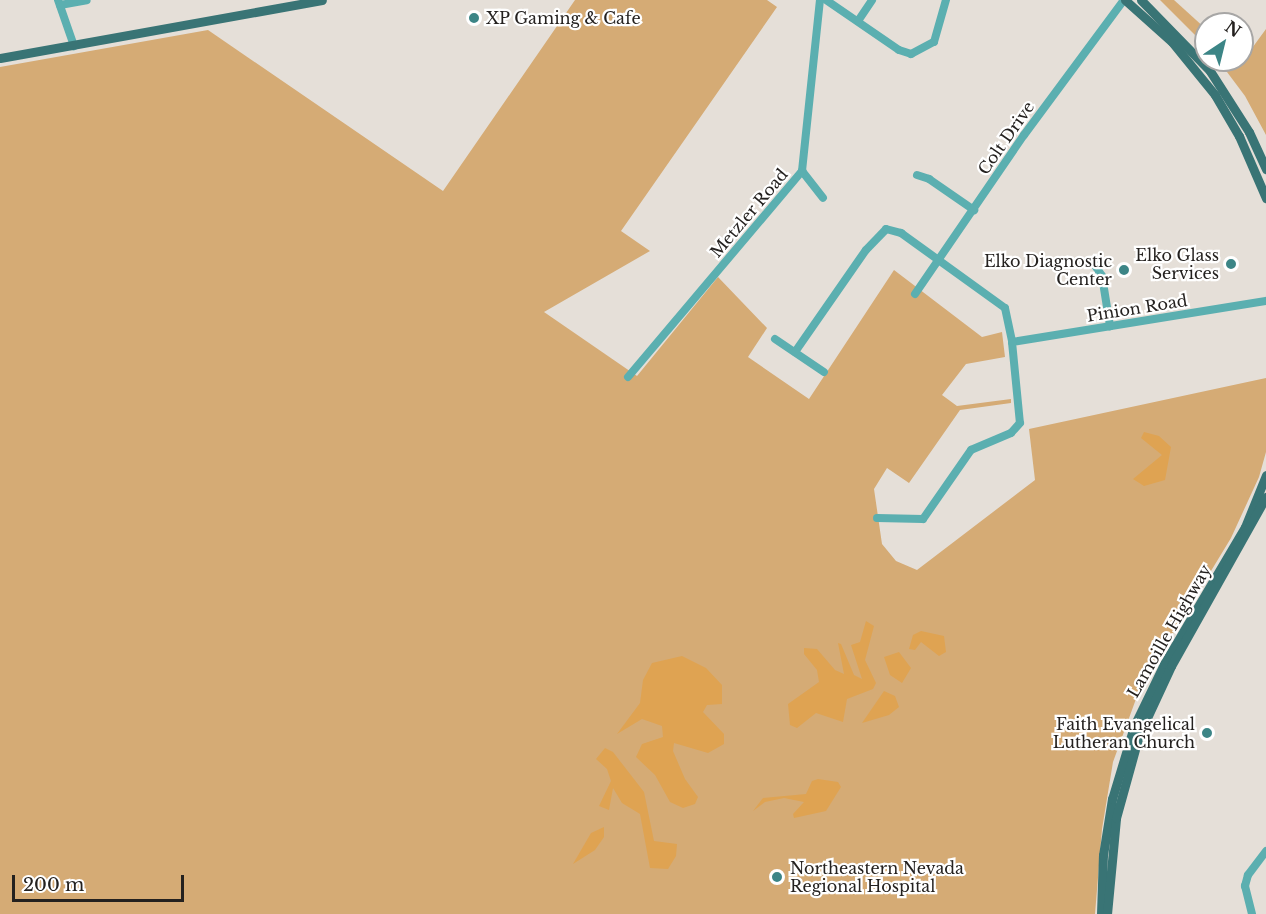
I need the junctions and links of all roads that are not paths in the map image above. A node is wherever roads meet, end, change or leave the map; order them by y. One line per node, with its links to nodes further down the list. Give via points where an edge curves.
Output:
1 (87, 0): 9 (street)
2 (322, 0): 11 (main road)
3 (820, 0): 14 (street, Metzler Road)
4 (826, 0): 10 (street)
5 (872, 0): 10 (street)
6 (945, 0): 10 (street, via 934,42 919,52 899,50)
7 (1124, 0): 17 (main road, via 1172,42 1215,95 1254,165); 18 (street, Colt Drive)
8 (1141, 0): 13 (main road, via 1210,71 1244,123)
9 (59, 3): 11 (street)
10 (858, 21)
11 (74, 46): 12 (main road)
12 (0, 58)
13 (1266, 169)
14 (802, 171): 16 (street); 28 (street, Metzler Road)
15 (917, 175): 18 (street, via 929,178)
16 (823, 198)
17 (1266, 198)
18 (974, 210): 19 (street, Colt Drive)
19 (939, 260): 21 (street, Colt Drive); 25 (street, via 1005,308); 26 (street, via 901,233 892,229 881,231)
20 (1092, 261): 23 (street, via 1102,276)
21 (915, 294)
22 (1266, 301): 23 (street, Pinion Road)
23 (1110, 326): 25 (street, Pinion Road)
24 (775, 339): 26 (street)
25 (1012, 342): 31 (street, via 1021,418 1011,433 970,451 923,519)
26 (795, 352): 27 (street)
27 (824, 372)
28 (628, 377)
29 (1266, 475): 33 (main road, Lamoille Highway, via 1245,526 1164,663 1134,726 1112,799 1103,855)
30 (1266, 497): 34 (main road, Lamoille Highway, via 1171,666 1138,735 1116,818)
31 (877, 518)
32 (1266, 851): 35 (street, via 1248,875 1245,886)
33 (1101, 914)
34 (1107, 914)
35 (1252, 914)

